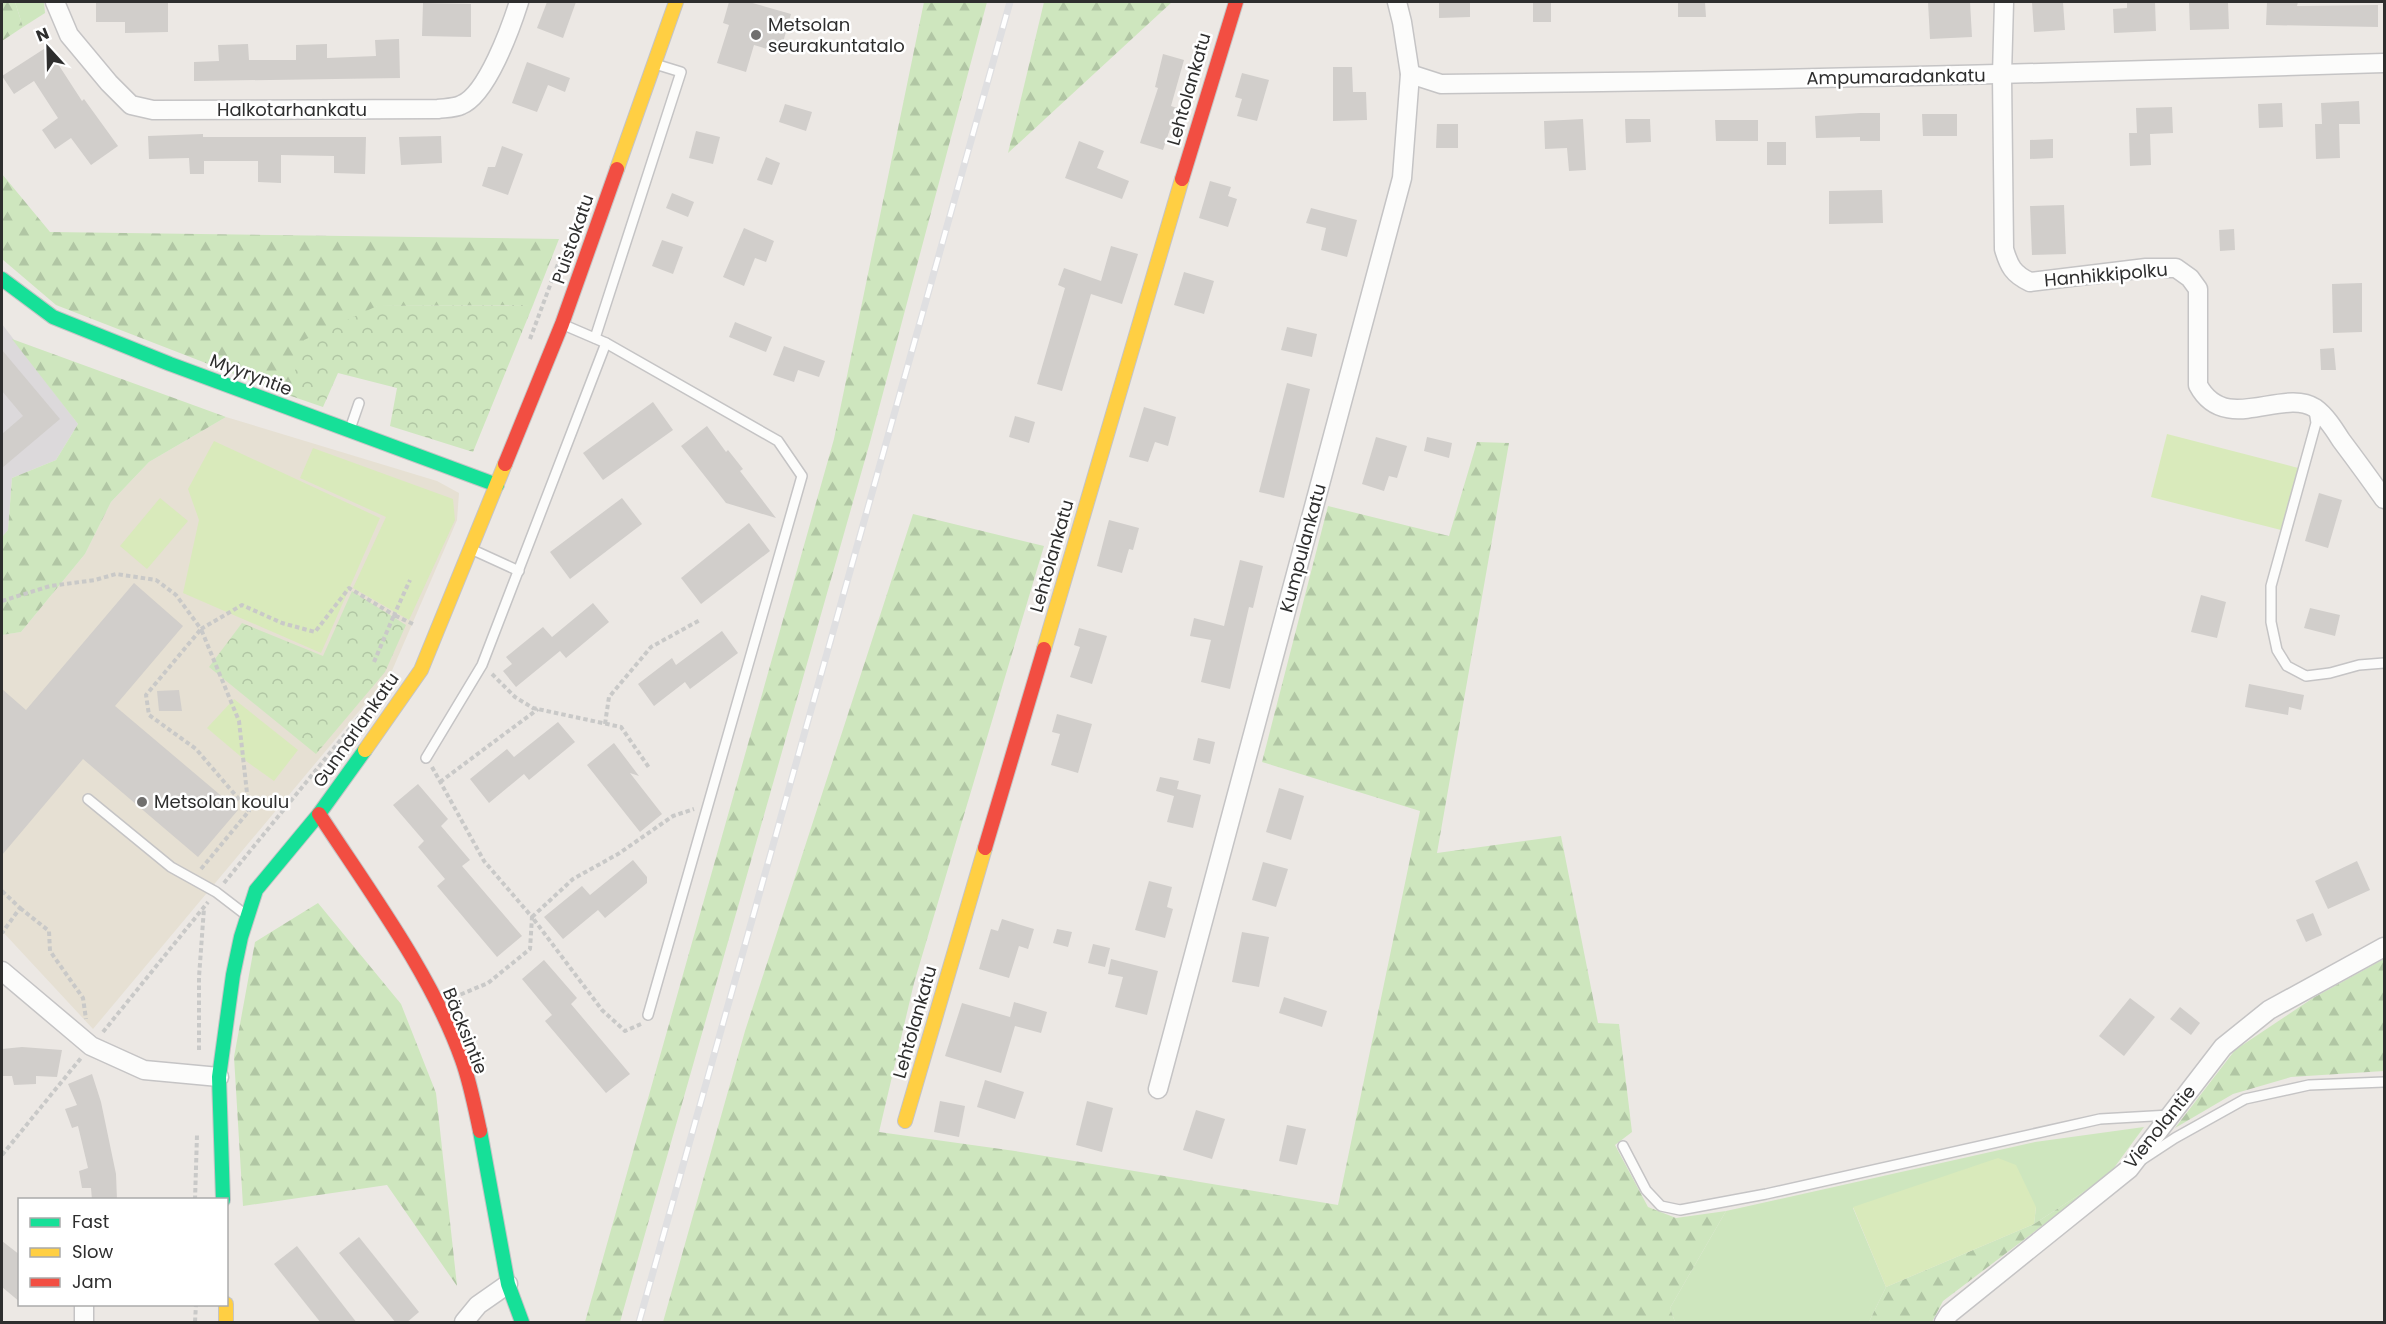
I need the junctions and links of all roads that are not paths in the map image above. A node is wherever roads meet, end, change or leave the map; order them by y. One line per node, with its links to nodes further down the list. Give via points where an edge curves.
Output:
1 (54, 2): 2 (street, Halkotarhankatu, via 69,35 109,84 131,105 153,110 438,110 463,105 479,90 495,65)
2 (519, 2)
3 (676, 2): 8 (street, Puistokatu)
4 (1236, 2): 34 (street, Lehtolankatu)
5 (1397, 2): 9 (street, Kumpulankatu)
6 (2004, 2): 10 (street, Hanhikkipolku)
7 (2385, 63): 10 (street, Ampumaradankatu)
8 (654, 64): 12 (street, Puistokatu); 13 (lane, via 681,72)
9 (1410, 74): 10 (street, Ampumaradankatu, via 1442,84); 32 (street, Kumpulankatu, via 1402,178)
10 (2002, 75): 16 (street, Hanhikkipolku, via 2004,249 2017,276 2030,282 2176,268 2198,289 2198,385 2204,397 2232,410 2298,403)
11 (2, 279): 17 (street, Myyryntie, via 53,317)
12 (562, 324): 13 (lane); 18 (street, Puistokatu)
13 (595, 338): 14 (lane)
14 (606, 343): 21 (lane); 29 (lane, via 778,441 802,476)
15 (359, 403): 17 (lane)
16 (2314, 408): 19 (street); 22 (lane, via 2316,423 2271,586 2271,622 2277,650 2287,666 2306,676)
17 (349, 431): 18 (street, Myyryntie)
18 (497, 485): 20 (street, Gunnarlankatu)
19 (2385, 499)
20 (471, 549): 21 (lane); 25 (street, Gunnarlankatu, via 421,670)
21 (519, 571): 23 (lane, via 483,665)
22 (2385, 663)
23 (426, 758)
24 (88, 799): 26 (lane, via 171,867 216,892)
25 (319, 814): 26 (street, Gunnarlankatu, via 256,890); 38 (street, Bäcksintie, via 411,956 462,1060 479,1127)
26 (248, 916): 30 (street, Gunnarlankatu, via 232,975)
27 (2385, 947): 33 (street, Vienolantie, via 2270,1010 2223,1047)
28 (2, 971): 30 (street, via 91,1046 144,1070)
29 (648, 1015)
30 (219, 1077): 37 (street, Gunnarlankatu)
31 (2385, 1082): 36 (lane, via 2309,1085 2245,1099)
32 (1158, 1089)
33 (2170, 1115): 35 (lane, via 2100,1119 1680,1210 1660,1206 1646,1190); 36 (street, Vienolantie)
34 (905, 1121)
35 (1623, 1146)
36 (2129, 1169): 45 (street, Vienolantie, via 1949,1314)
37 (223, 1198)
38 (508, 1284): 43 (street, via 478,1305); 44 (street, Bäcksintie)
39 (84, 1306): 41 (street)
40 (226, 1306): 42 (street)
41 (84, 1323)
42 (226, 1323)
43 (464, 1323)
44 (522, 1323)
45 (1944, 1323)

